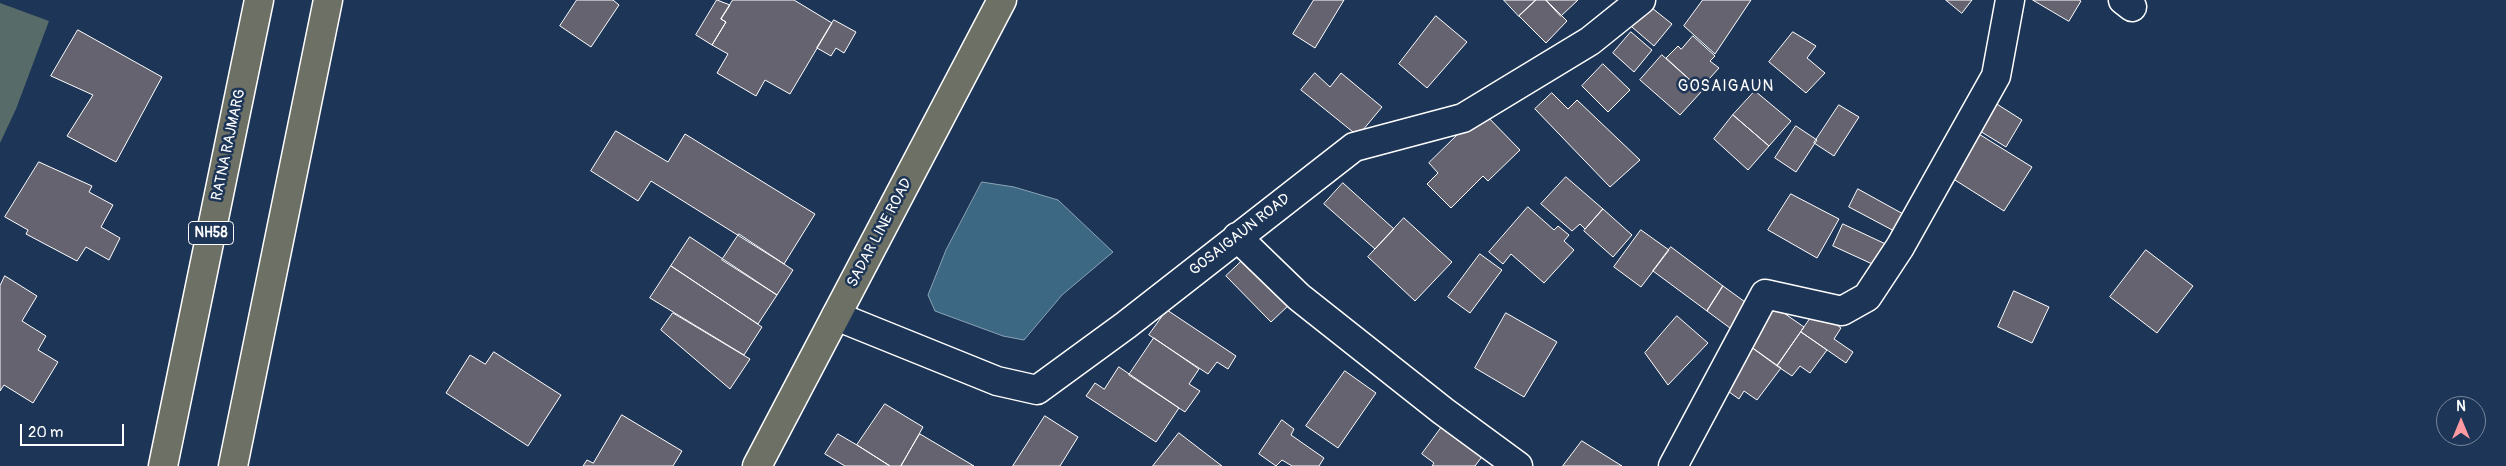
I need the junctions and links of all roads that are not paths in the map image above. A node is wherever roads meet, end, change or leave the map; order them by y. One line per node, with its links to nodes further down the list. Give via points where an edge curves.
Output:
1 (259, 0): 8 (main road, RATNA RAJMARG / NH58)
2 (328, 0): 9 (main road)
3 (1002, 0): 7 (main road, SADAR LINE ROAD)
4 (1641, 0): 6 (street, GOSAIGAUN ROAD, via 1590,40 1463,118 1354,147)
5 (2010, 0): 12 (street, via 1996,76 1900,248 1867,297 1842,312 1765,294)
6 (1237, 237): 7 (street, GOSAIGAUN ROAD, via 1037,390 997,381); 11 (street, via 1299,297)
7 (836, 316): 10 (main road, SADAR LINE ROAD)
8 (163, 466)
9 (233, 466)
10 (757, 466)
11 (1518, 466)
12 (1673, 466)

